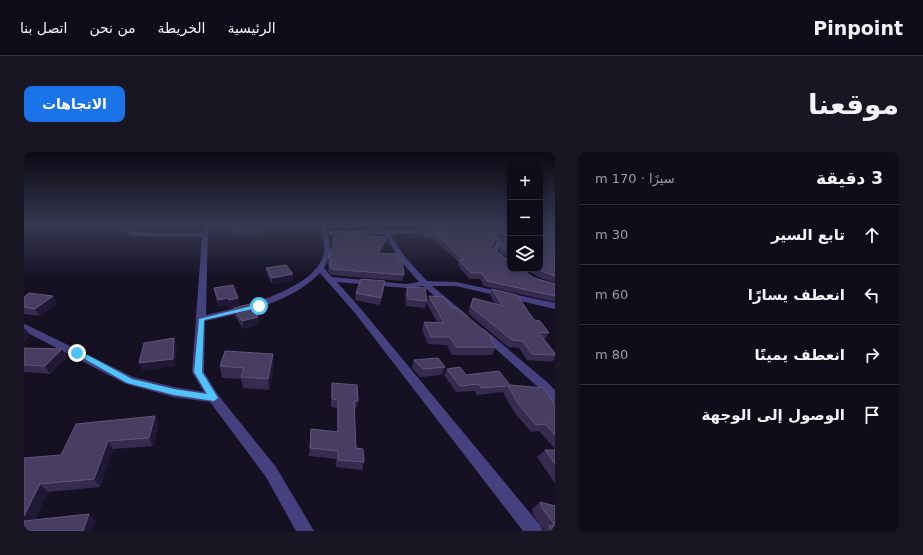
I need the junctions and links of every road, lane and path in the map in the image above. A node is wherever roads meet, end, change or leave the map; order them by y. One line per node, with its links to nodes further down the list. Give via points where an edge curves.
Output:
1 (205, 244): 10 (street)
2 (327, 244): 6 (street, via 328,250)
3 (392, 244): 8 (street)
4 (499, 244): 5 (street, via 493,252)
5 (507, 262)
6 (321, 268): 7 (street); 10 (street, via 297,288 259,306)
7 (330, 279): 8 (street, via 406,286); 17 (street)
8 (425, 283): 9 (street, via 456,284); 12 (street)
9 (555, 306)
10 (202, 319): 14 (street, via 198,372)
11 (24, 327): 14 (street, via 130,381 174,392)
12 (543, 385): 13 (street); 15 (street)
13 (555, 388)
14 (214, 398): 16 (street, via 270,472)
15 (555, 398)
16 (306, 531)
17 (534, 531)

